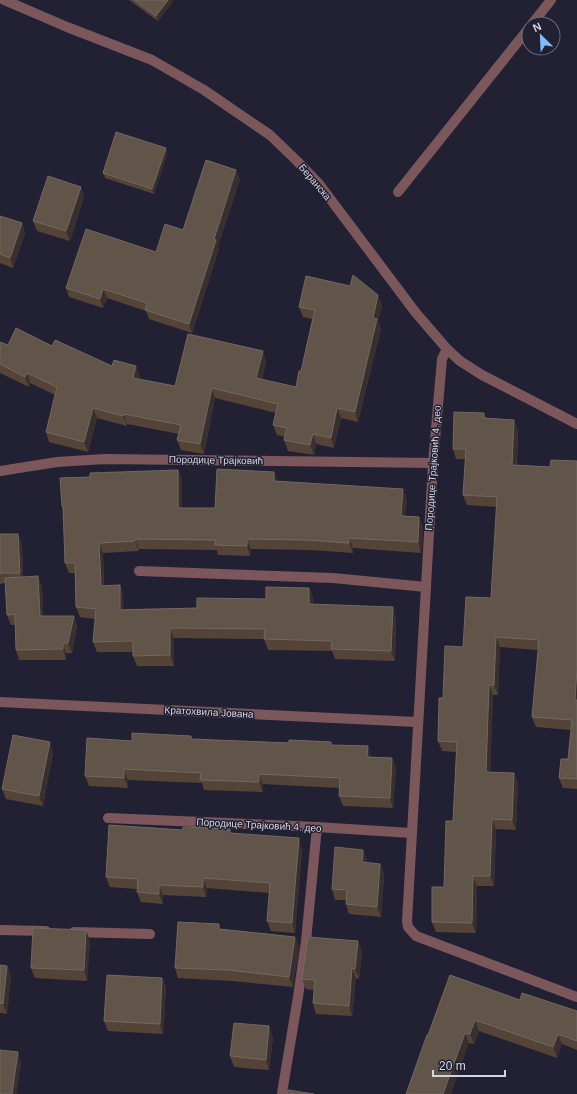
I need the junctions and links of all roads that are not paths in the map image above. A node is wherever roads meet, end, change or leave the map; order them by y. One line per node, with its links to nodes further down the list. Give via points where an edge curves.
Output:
1 (4, 0): 6 (street, Беранска, via 152,60 204,90 270,135 319,184 416,313)
2 (551, 0): 3 (street)
3 (538, 16)
4 (521, 38): 5 (street)
5 (398, 192)
6 (447, 349): 7 (street, Беранска, via 482,375); 8 (street, Породице Трајковић 4. део, via 442,359)
7 (577, 424)
8 (433, 463): 9 (street, Породице Трајковић, via 105,459 57,462); 11 (street, Породице Трајковић 4. део)
9 (0, 471)
10 (139, 571): 11 (street, via 333,578)
11 (426, 587): 13 (street, Породице Трајковић 4. део)
12 (0, 702): 13 (street, Кратохвила Јована)
13 (417, 722): 16 (street, Породице Трајковић 4. део)
14 (108, 818): 15 (street, Породице Трајковић 4. део)
15 (317, 827): 16 (street, Породице Трајковић 4. део); 20 (street, via 302,941 298,998)
16 (411, 833): 19 (street, Породице Трајковић 4. део, via 406,914 411,932)
17 (0, 930): 18 (street)
18 (150, 934)
19 (577, 997)
20 (282, 1093)

